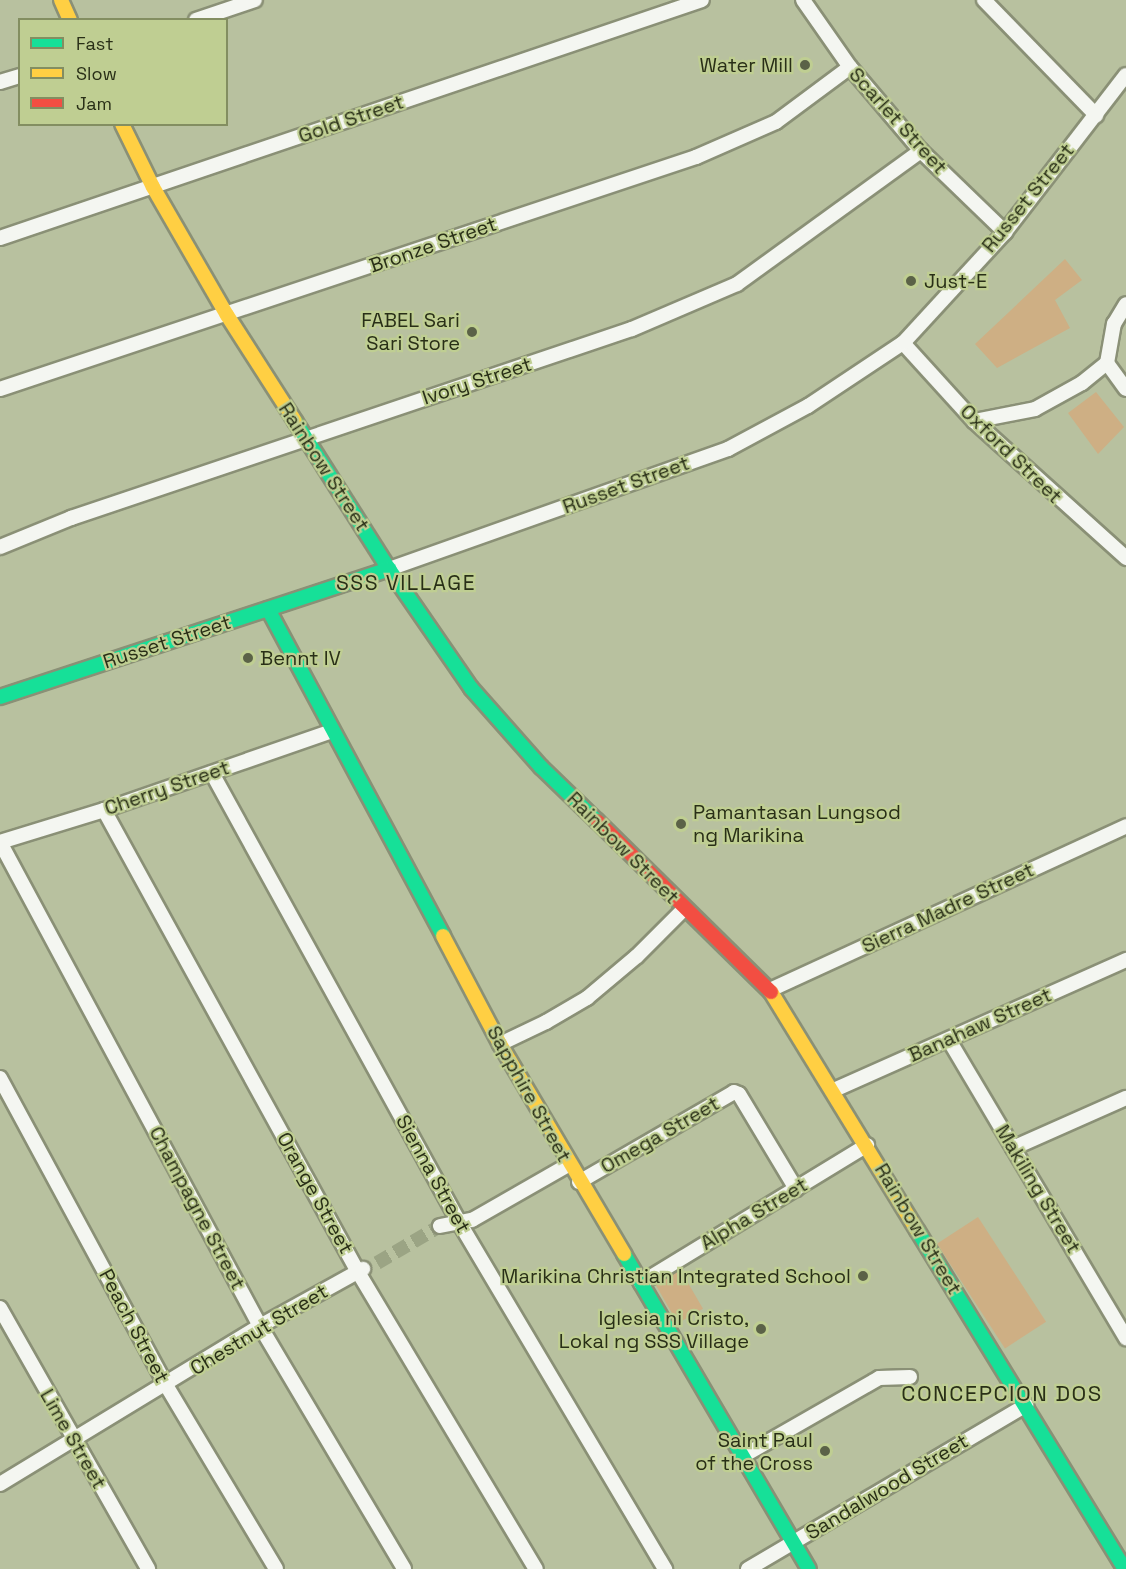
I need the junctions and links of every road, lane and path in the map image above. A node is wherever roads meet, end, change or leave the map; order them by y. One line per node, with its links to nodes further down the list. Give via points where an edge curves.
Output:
1 (61, 0): 6 (street)
2 (255, 0): 7 (street)
3 (702, 0): 15 (street, Gold Street)
4 (803, 0): 8 (street, Scarlet Street)
5 (984, 0): 12 (street)
6 (69, 18)
7 (202, 18)
8 (850, 67): 14 (street, Scarlet Street); 19 (street, Bronze Street, via 776,122 696,157)
9 (1126, 75): 12 (street, Russet Street)
10 (18, 77): 11 (street)
11 (0, 82)
12 (1096, 115): 16 (street, Russet Street)
13 (123, 126): 15 (street, Rainbow Street)
14 (921, 150): 16 (street, Scarlet Street); 25 (street, Ivory Street, via 737,284 632,329)
15 (153, 187): 17 (street, Gold Street); 19 (street, Rainbow Street)
16 (1005, 232): 20 (street, Russet Street)
17 (0, 238)
18 (1126, 304): 21 (street, via 1114,324)
19 (227, 315): 22 (street, Bronze Street); 25 (street, Rainbow Street)
20 (903, 343): 24 (street, Oxford Street); 28 (street, Russet Street, via 808,406 728,449)
21 (1107, 363): 23 (street); 24 (street, via 1082,383 1035,410)
22 (0, 389)
23 (1126, 389)
24 (974, 422): 27 (street, Oxford Street)
25 (305, 438): 26 (street, Ivory Street, via 71,518); 28 (street, Rainbow Street)
26 (0, 547)
27 (1126, 558)
28 (389, 569): 29 (street, Russet Street); 36 (street, Rainbow Street, via 472,689 545,771)
29 (268, 609): 30 (street, Russet Street); 31 (street, Sapphire Street)
30 (0, 697)
31 (332, 731): 32 (street, Cherry Street); 40 (street, Sapphire Street)
32 (212, 773): 33 (street, Cherry Street); 49 (street, Sienna Street)
33 (104, 810): 35 (street, Cherry Street); 51 (street, Orange Street)
34 (1126, 826): 38 (street, Sierra Madre Street)
35 (0, 842): 54 (street, Champagne Street)
36 (684, 909): 38 (street, Rainbow Street); 40 (street, via 587,998)
37 (1126, 960): 39 (street, Banahaw Street)
38 (770, 990): 42 (street, Rainbow Street)
39 (949, 1040): 42 (street, Banahaw Street); 45 (street, Makiling Street)
40 (500, 1044): 46 (street, Sapphire Street)
41 (0, 1078): 57 (street, Peach Street)
42 (834, 1090): 44 (street, Rainbow Street)
43 (1126, 1098): 45 (street)
44 (867, 1145): 48 (street, Alpha Street); 58 (street, Rainbow Street)
45 (1013, 1148): 55 (street, Makiling Street)
46 (568, 1165): 47 (street, Sapphire Street); 49 (street, via 471,1220)
47 (579, 1182): 48 (street, Omega Street, via 734,1092 739,1094); 52 (street, Sapphire Street)
48 (796, 1189): 52 (street, Alpha Street)
49 (459, 1222): 50 (street); 67 (street, Sienna Street)
50 (440, 1226)
51 (361, 1270): 54 (street, Chestnut Street); 66 (street, Orange Street)
52 (641, 1283): 60 (street, Sapphire Street)
53 (0, 1308): 59 (street, Lime Street)
54 (261, 1326): 57 (street, Chestnut Street); 65 (street, Champagne Street)
55 (1126, 1338)
56 (910, 1377): 60 (street, via 879,1378)
57 (166, 1385): 59 (street, Chestnut Street); 64 (street, Peach Street)
58 (1026, 1405): 62 (street, Sandalwood Street); 70 (street, Rainbow Street)
59 (74, 1442): 61 (street, Chestnut Street); 63 (street, Lime Street)
60 (743, 1456): 62 (street, Sapphire Street)
61 (0, 1484)
62 (794, 1542): 68 (street, Sandalwood Street); 69 (street, Sapphire Street)
63 (148, 1569)
64 (276, 1569)
65 (404, 1569)
66 (536, 1569)
67 (665, 1569)
68 (748, 1569)
69 (809, 1569)
70 (1125, 1569)

